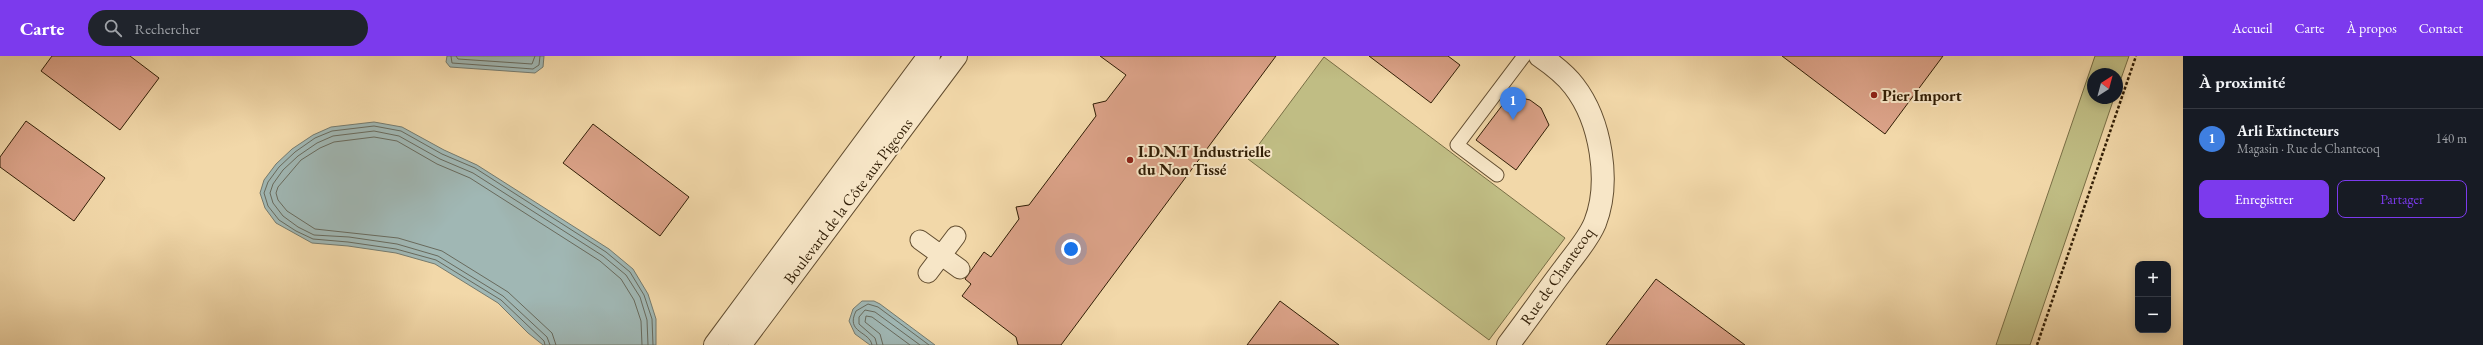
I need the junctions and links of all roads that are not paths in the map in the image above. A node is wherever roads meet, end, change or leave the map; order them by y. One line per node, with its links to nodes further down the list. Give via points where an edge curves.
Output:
1 (930, 56): 11 (street, Boulevard de la Côte aux Pigeons)
2 (956, 56): 12 (street, Boulevard de la Côte aux Pigeons)
3 (1524, 56): 5 (lane, via 1457,145)
4 (1540, 56): 13 (street, Rue de Chantecoq, via 1559,70 1575,87 1586,105 1601,156 1602,185 1594,224)
5 (1497, 175)
6 (956, 236): 8 (street)
7 (920, 240): 8 (street)
8 (941, 255): 9 (street); 10 (street)
9 (960, 269)
10 (928, 273)
11 (715, 345)
12 (740, 345)
13 (1508, 345)

